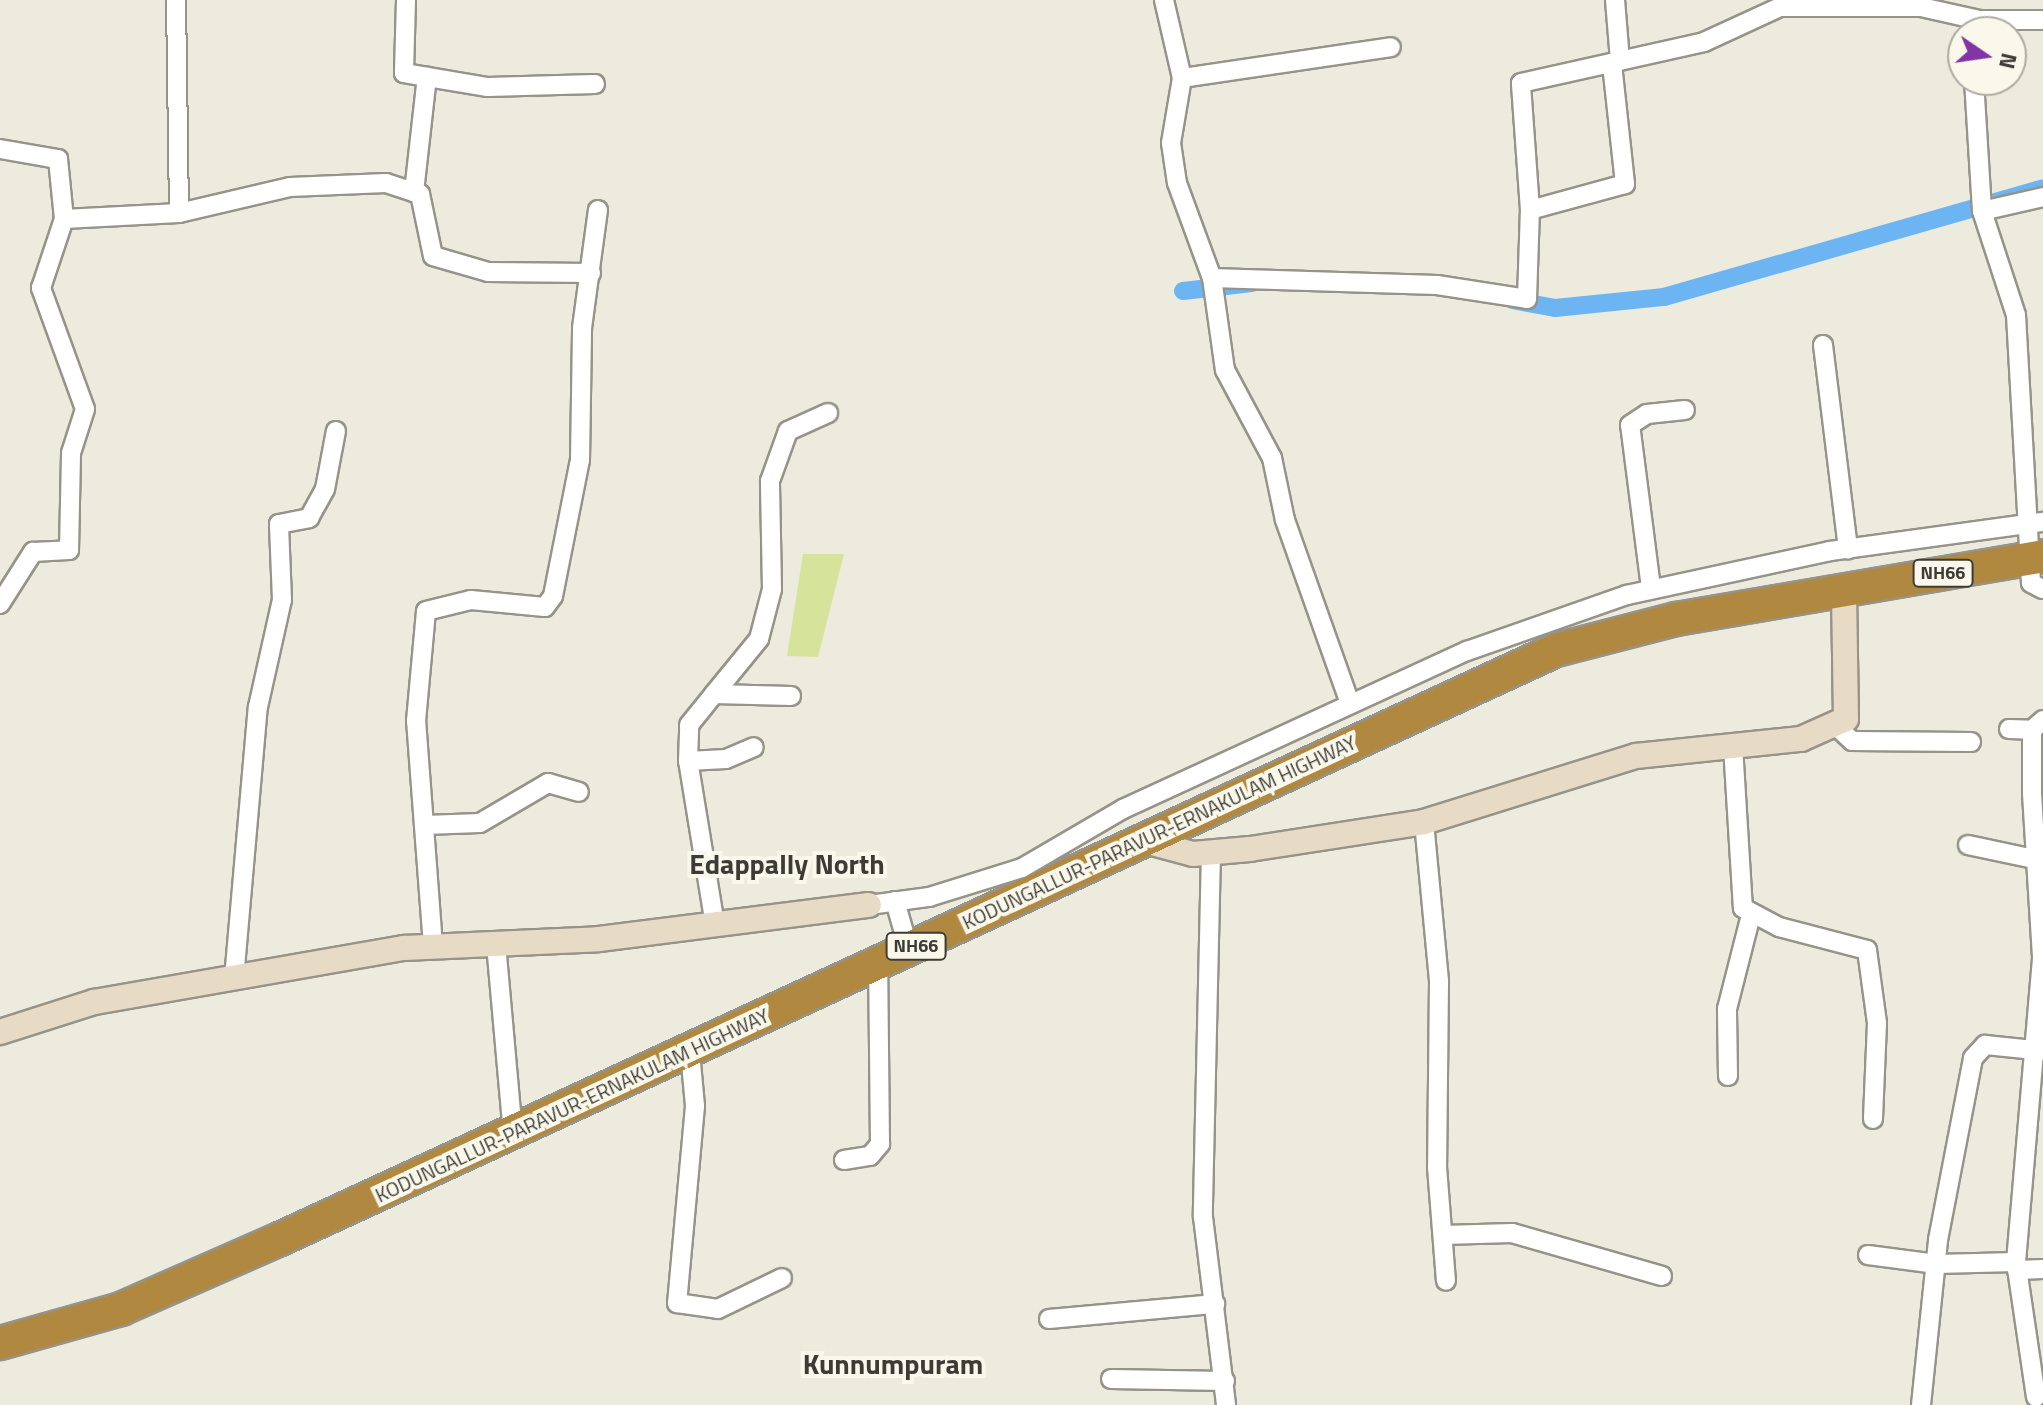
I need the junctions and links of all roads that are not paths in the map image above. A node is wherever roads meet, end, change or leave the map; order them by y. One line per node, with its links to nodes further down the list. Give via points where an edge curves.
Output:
1 (176, 0): 18 (street)
2 (406, 0): 8 (street, via 404,73)
3 (1164, 0): 9 (street)
4 (1615, 0): 7 (street)
5 (1948, 16): 7 (street, via 1921,7 1780,7 1704,42)
6 (1391, 47): 9 (street)
7 (1616, 62): 17 (street, via 1625,184); 17 (street, via 1521,83)
8 (427, 77): 10 (street, via 488,87); 13 (street)
9 (1182, 78): 21 (street, via 1171,143 1184,211)
10 (595, 84)
11 (1975, 96): 15 (street)
12 (0, 149): 19 (street, via 58,159)
13 (414, 192): 18 (street, via 356,181 290,187); 20 (street, via 433,256 488,272)
14 (2043, 197): 15 (street)
15 (1981, 206): 26 (street, via 2016,315)
16 (598, 210): 20 (street)
17 (1530, 210): 21 (street, via 1527,299 1437,285)
18 (179, 213): 19 (street)
19 (64, 219): 29 (street, via 41,288 85,409 71,453 69,550 33,552)
20 (591, 273): 46 (street, via 582,328 580,460 553,596 545,607 471,600 426,611 416,721)
21 (1213, 286): 36 (street, via 1225,370 1272,458 1285,520)
22 (1823, 345): 27 (street)
23 (1685, 410): 30 (street, via 1647,414 1630,425)
24 (828, 413): 34 (street, via 788,431 770,481 772,589 759,639)
25 (336, 431): 60 (street, via 325,489 309,518 279,524 282,600 258,707)
26 (2038, 522): 27 (street); 28 (street)
27 (1848, 549): 30 (street)
28 (2037, 557): 31 (street, via 2031,583); 32 (highway, KODUNGALLUR-PARAVUR-ERNAKULAM HIGHWAY / NH66)
29 (4, 582): 33 (street)
30 (1651, 588): 36 (street, via 1467,651)
31 (2043, 589)
32 (1844, 591): 37 (street, via 1848,702 1846,719); 47 (highway, KODUNGALLUR-PARAVUR-ERNAKULAM HIGHWAY / NH66, via 1676,619 1556,650)
33 (0, 604)
34 (714, 694): 35 (street); 43 (street, via 689,725)
35 (791, 696)
36 (1350, 704): 51 (street, via 1123,809)
37 (1834, 724): 40 (street, via 1852,741); 41 (street, via 1801,739)
38 (2038, 725): 39 (street); 50 (street)
39 (2009, 729)
40 (1971, 742)
41 (1733, 746): 45 (street, via 1636,756); 54 (street, via 1739,893)
42 (754, 747): 43 (street, via 726,759)
43 (688, 761): 55 (street)
44 (579, 792): 46 (street, via 548,783 480,823)
45 (1424, 822): 49 (street); 68 (street, via 1439,982)
46 (425, 825): 57 (street)
47 (1137, 839): 49 (street, via 1163,851); 51 (highway, KODUNGALLUR-PARAVUR-ERNAKULAM HIGHWAY / NH66)
48 (1968, 845): 50 (street)
49 (1211, 852): 76 (street, via 1203,1217)
50 (2034, 859): 63 (street, via 2042,957)
51 (1025, 880): 52 (street); 58 (highway, KODUNGALLUR-PARAVUR-ERNAKULAM HIGHWAY / NH66)
52 (895, 901): 53 (street); 58 (street)
53 (869, 905): 55 (street)
54 (1751, 915): 64 (street, via 1727,1009); 65 (street, via 1867,950 1877,1023)
55 (715, 925): 56 (street)
56 (496, 944): 57 (street); 66 (street)
57 (433, 946): 60 (street)
58 (909, 950): 59 (highway, KODUNGALLUR-PARAVUR-ERNAKULAM HIGHWAY / NH66)
59 (878, 964): 62 (highway, KODUNGALLUR-PARAVUR-ERNAKULAM HIGHWAY / NH66); 67 (street, via 880,1144 870,1156)
60 (234, 979): 61 (street, via 94,1002)
61 (0, 1032)
62 (690, 1052): 66 (highway, KODUNGALLUR-PARAVUR-ERNAKULAM HIGHWAY / NH66); 74 (street, via 695,1106 677,1303 718,1309)
63 (2038, 1052): 70 (street, via 1985,1045 1973,1058); 71 (street)
64 (1728, 1076)
65 (1873, 1119)
66 (513, 1133): 78 (highway, KODUNGALLUR-PARAVUR-ERNAKULAM HIGHWAY / NH66, via 121,1309)
67 (844, 1160)
68 (1443, 1235): 73 (street, via 1512,1233); 75 (street)
69 (1868, 1255): 70 (street)
70 (1936, 1264): 71 (street); 83 (street)
71 (2016, 1266): 72 (street); 81 (street)
72 (2043, 1269)
73 (1662, 1276)
74 (782, 1278)
75 (1446, 1281)
76 (1215, 1304): 77 (street); 80 (street)
77 (1049, 1319)
78 (0, 1343)
79 (1111, 1379): 80 (street)
80 (1225, 1381): 82 (street)
81 (2036, 1397)
82 (1226, 1405)
83 (1921, 1405)

